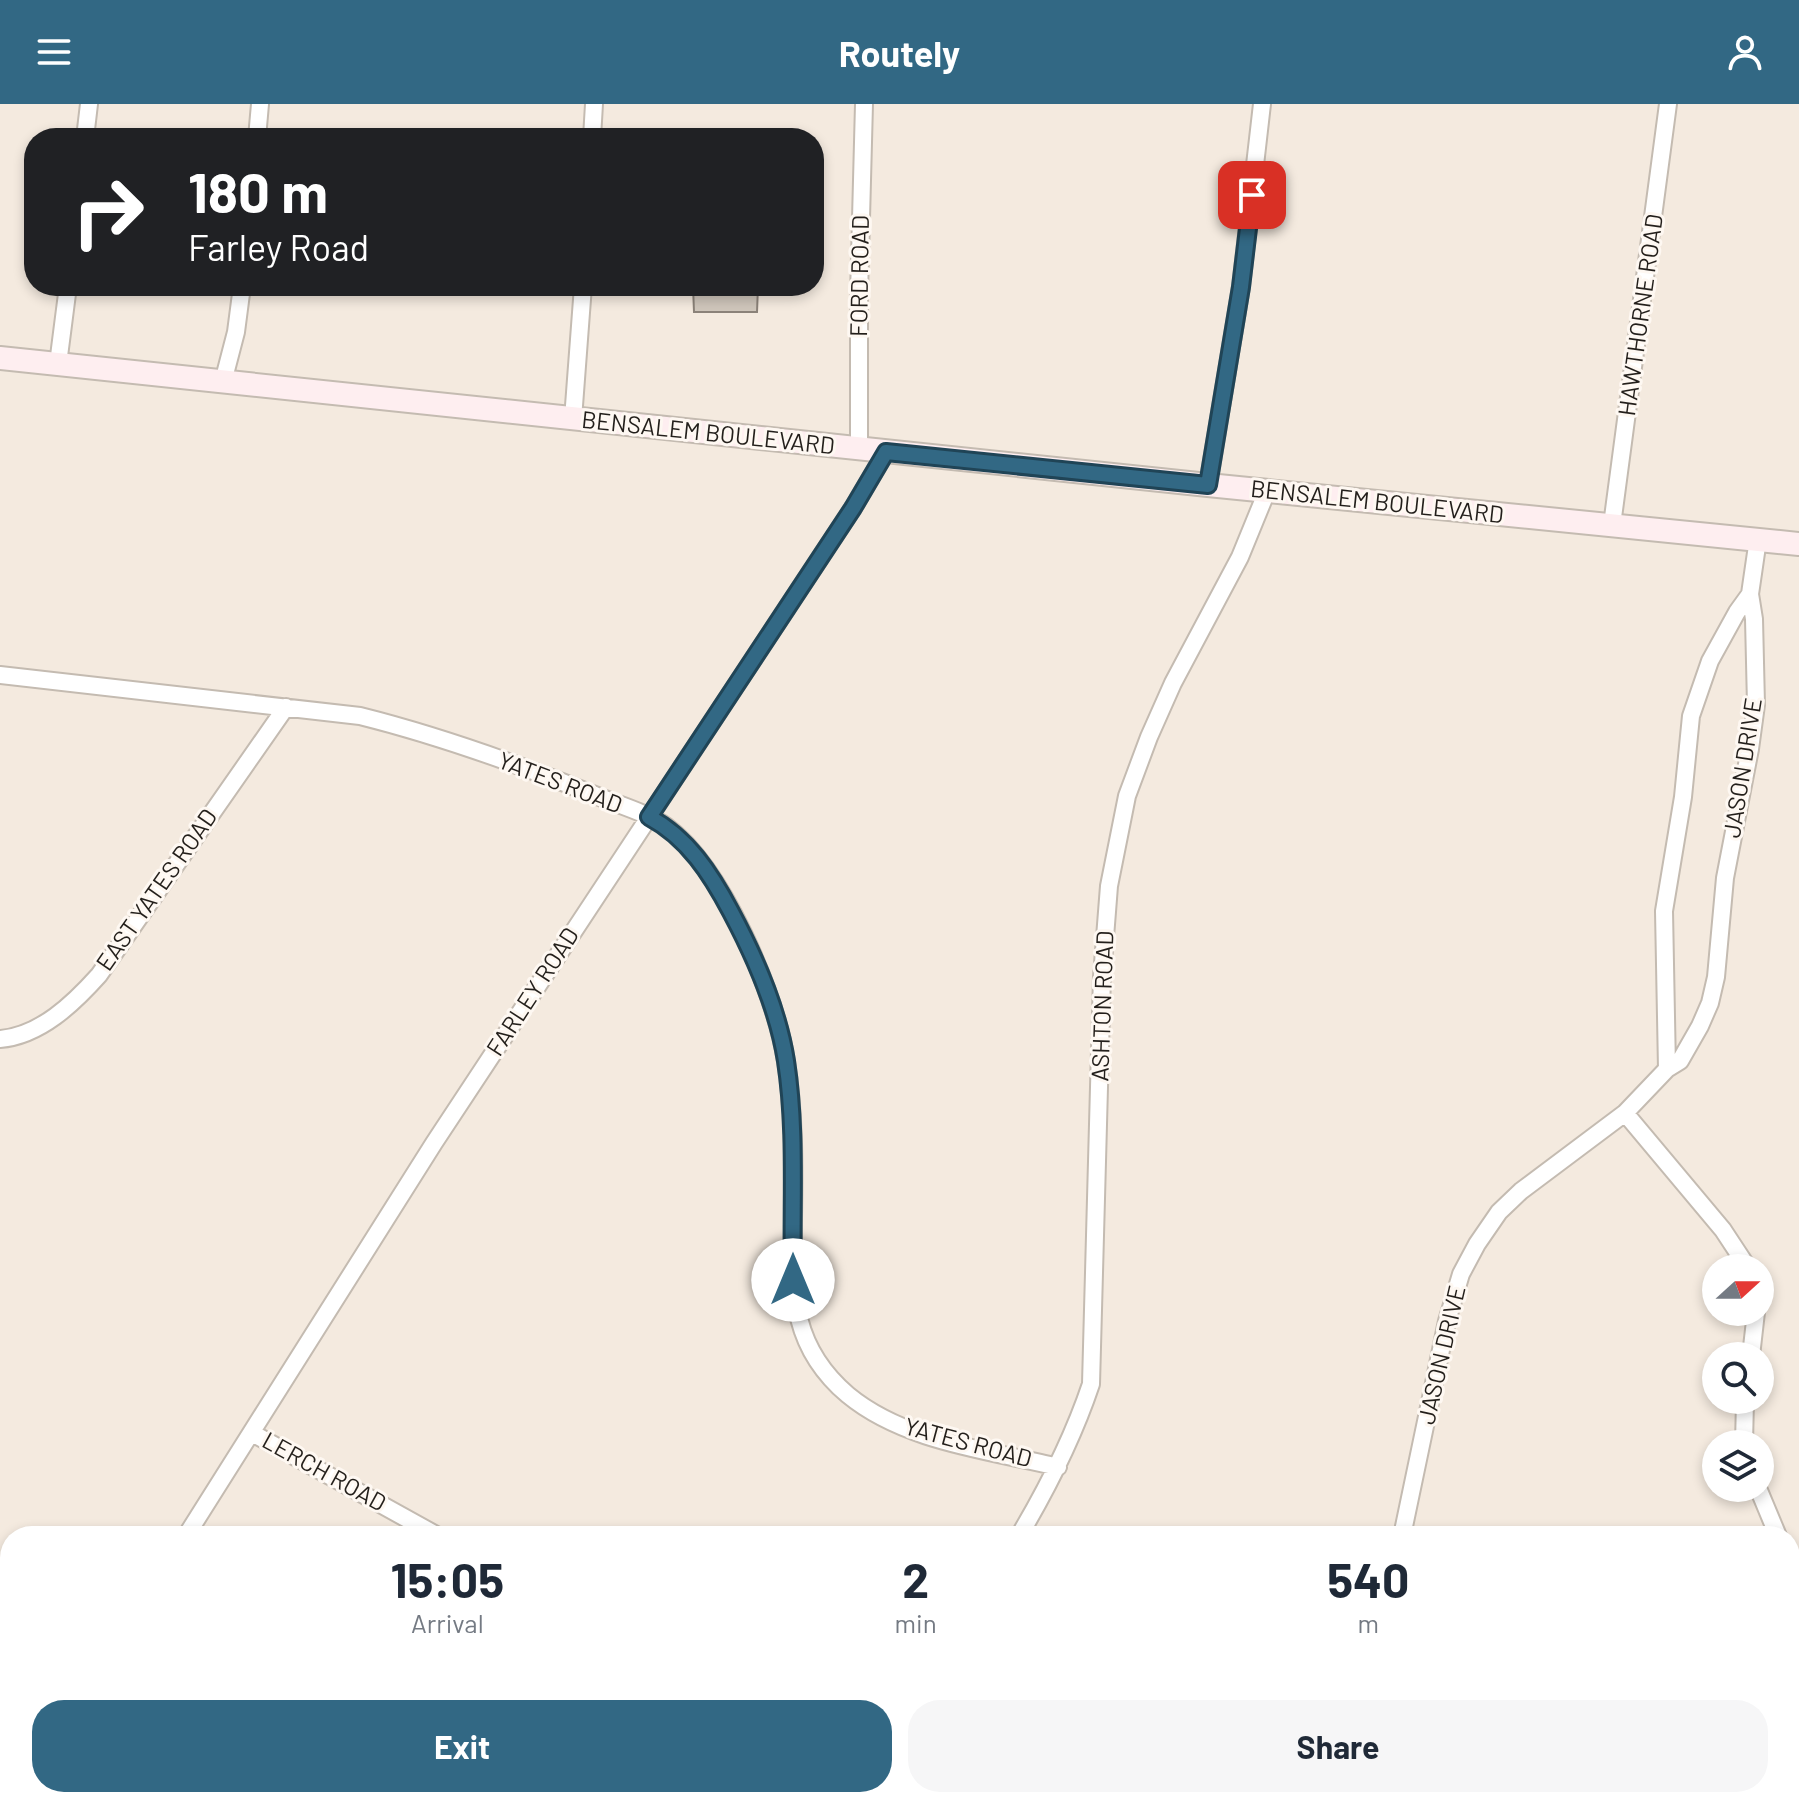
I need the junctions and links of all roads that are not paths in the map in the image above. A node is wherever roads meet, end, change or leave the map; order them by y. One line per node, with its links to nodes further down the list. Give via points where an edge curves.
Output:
1 (89, 104): 7 (street)
2 (260, 104): 8 (street)
3 (594, 104): 9 (street)
4 (864, 104): 17 (street, FORD ROAD)
5 (1262, 104): 19 (street, via 1241,287)
6 (1668, 104): 21 (street, HAWTHORNE ROAD)
7 (86, 128)
8 (258, 128)
9 (593, 128)
10 (67, 296): 14 (street)
11 (241, 296): 15 (street)
12 (582, 296): 16 (street)
13 (0, 358): 14 (main road, BENSALEM BOULEVARD)
14 (58, 364): 15 (main road, BENSALEM BOULEVARD)
15 (223, 382): 16 (main road, BENSALEM BOULEVARD)
16 (573, 419): 17 (main road, BENSALEM BOULEVARD)
17 (859, 449): 18 (main road, BENSALEM BOULEVARD)
18 (886, 452): 19 (main road, BENSALEM BOULEVARD); 27 (street, FARLEY ROAD)
19 (1208, 485): 20 (main road, BENSALEM BOULEVARD)
20 (1267, 491): 21 (main road, BENSALEM BOULEVARD); 33 (street, ASHTON ROAD, via 1240,557 1173,683 1127,796 1109,886 1103,963 1091,1384)
21 (1612, 525): 22 (main road, BENSALEM BOULEVARD)
22 (1758, 539): 23 (main road, BENSALEM BOULEVARD); 24 (street, JASON DRIVE)
23 (1799, 544)
24 (1750, 594): 29 (street, JASON DRIVE, via 1710,661 1691,716 1664,911); 29 (street, JASON DRIVE, via 1756,705 1725,878 1716,977 1700,1026 1680,1061)
25 (0, 675): 26 (street, YATES ROAD)
26 (286, 707): 27 (street, YATES ROAD, via 417,730); 28 (street, EAST YATES ROAD, via 99,975 42,1025)
27 (649, 817): 32 (street, FARLEY ROAD, via 434,1143); 33 (street, YATES ROAD, via 684,843 721,893 742,932 778,1029 791,1111 794,1301 814,1353 847,1394 894,1423 927,1436)
28 (0, 1039)
29 (1667, 1069): 30 (street, JASON DRIVE)
30 (1625, 1113): 31 (street); 38 (street, JASON DRIVE, via 1521,1191 1477,1244 1461,1274 1447,1321)
31 (1739, 1254)
32 (252, 1433): 35 (street, FARLEY ROAD); 36 (street, LERCH ROAD)
33 (1058, 1467): 37 (street, ASHTON ROAD)
34 (1764, 1502): 39 (street)
35 (192, 1526)
36 (420, 1526)
37 (1025, 1526)
38 (1404, 1526)
39 (1774, 1526)

